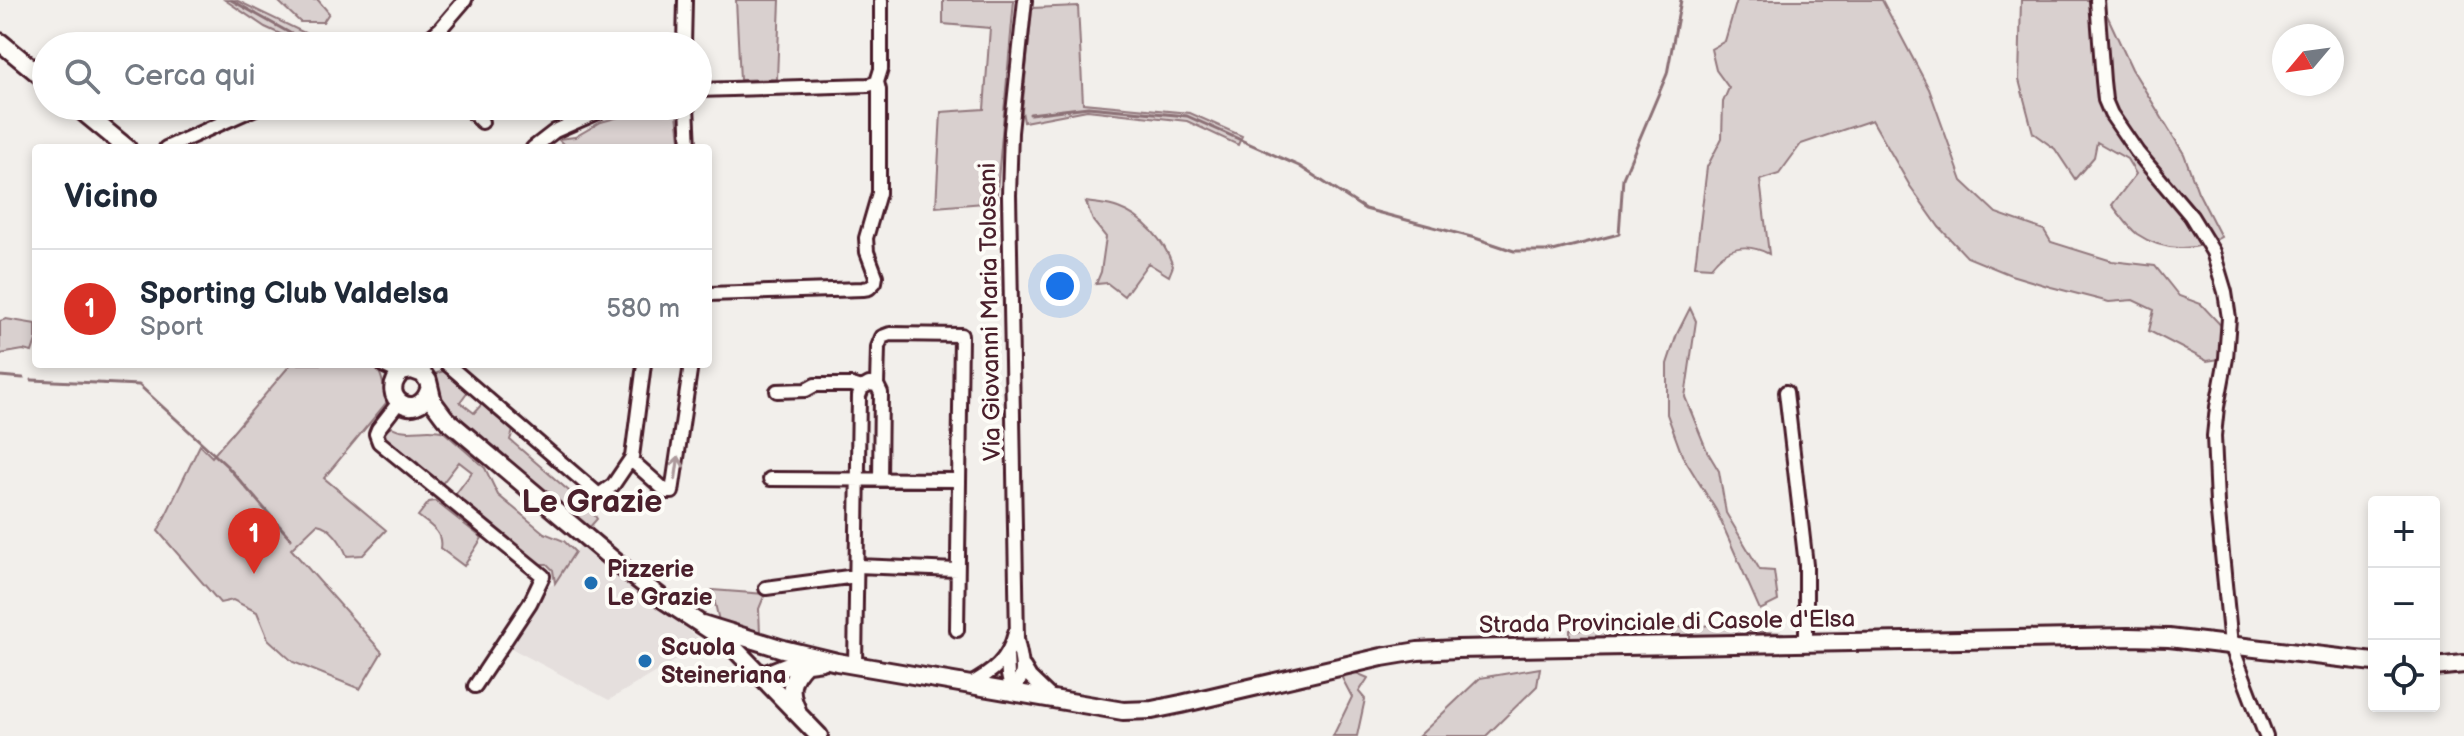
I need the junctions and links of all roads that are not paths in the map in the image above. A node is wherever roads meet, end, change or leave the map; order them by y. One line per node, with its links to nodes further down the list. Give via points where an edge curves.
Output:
1 (465, 0): 6 (street)
2 (685, 0): 7 (street)
3 (881, 0): 10 (street)
4 (1025, 0): 44 (street, Via Giovanni Maria Tolosani, via 1009,195)
5 (2097, 0): 47 (street, via 2105,100 2137,152 2203,235 2227,304 2226,358 2214,436)
6 (436, 32)
7 (684, 32)
8 (0, 42): 9 (main road)
9 (32, 68)
10 (877, 82): 11 (street); 22 (street, via 879,188 866,238 875,282 863,289)
11 (712, 90)
12 (93, 120): 17 (main road)
13 (229, 120): 16 (street)
14 (580, 120): 20 (street)
15 (688, 120): 21 (street)
16 (192, 137): 18 (street); 19 (street)
17 (122, 144)
18 (175, 144)
19 (185, 144)
20 (538, 144)
21 (689, 144)
22 (712, 294)
23 (384, 368): 28 (main road)
24 (388, 368): 28 (main road)
25 (452, 368): 35 (street, via 599,495)
26 (643, 368): 35 (street)
27 (690, 368): 35 (street, one-way to 27, via 672,492)
28 (397, 379): 29 (main road, via 412,370); 34 (main road, via 394,394)
29 (425, 383): 34 (main road, via 409,406); 43 (main road, via 445,418 625,569)
30 (877, 385): 31 (street); 38 (street, via 882,398); 39 (street, via 882,337 961,335)
31 (862, 388): 32 (street, via 815,385); 37 (street)
32 (777, 391)
33 (1786, 392): 46 (street, via 1806,565)
34 (399, 402): 59 (street, via 378,429 379,442 543,576)
35 (631, 460)
36 (770, 479): 37 (street)
37 (858, 480): 38 (street); 41 (street)
38 (880, 480): 39 (street)
39 (959, 480): 40 (street)
40 (957, 570): 41 (street); 45 (street)
41 (856, 571): 42 (street); 55 (street)
42 (766, 588)
43 (702, 624): 48 (main road); 57 (main road)
44 (1017, 625): 49 (street, Via Giovanni Maria Tolosani); 53 (street, Via Giovanni Maria Tolosani)
45 (957, 630)
46 (1806, 644): 47 (main road, Strada Provinciale di Casole d'Elsa, via 2128,637); 61 (main road, Strada Provinciale di Casole d'Elsa, via 1418,651 1152,710)
47 (2231, 645): 50 (main road, Strada Provinciale di Casole d'Elsa); 64 (street)
48 (783, 649): 51 (main road); 57 (main road, via 766,661)
49 (1007, 656): 58 (street); 60 (street, Via Giovanni Maria Tolosani)
50 (2368, 661)
51 (837, 662): 52 (main road); 55 (main road, Strada Provinciale di Casole d'Elsa)
52 (805, 664): 57 (main road); 62 (main road, via 791,688)
53 (1022, 664): 60 (street, Via Giovanni Maria Tolosani, via 1021,681); 61 (street)
54 (2464, 664): 56 (main road)
55 (855, 665): 58 (main road, Strada Provinciale di Casole d'Elsa)
56 (2440, 666)
57 (761, 676): 62 (main road)
58 (969, 685): 60 (main road, Strada Provinciale di Casole d'Elsa)
59 (475, 686)
60 (1012, 693): 61 (main road, Strada Provinciale di Casole d'Elsa)
61 (1054, 700)
62 (802, 719): 63 (main road)
63 (819, 736)
64 (2266, 736)

